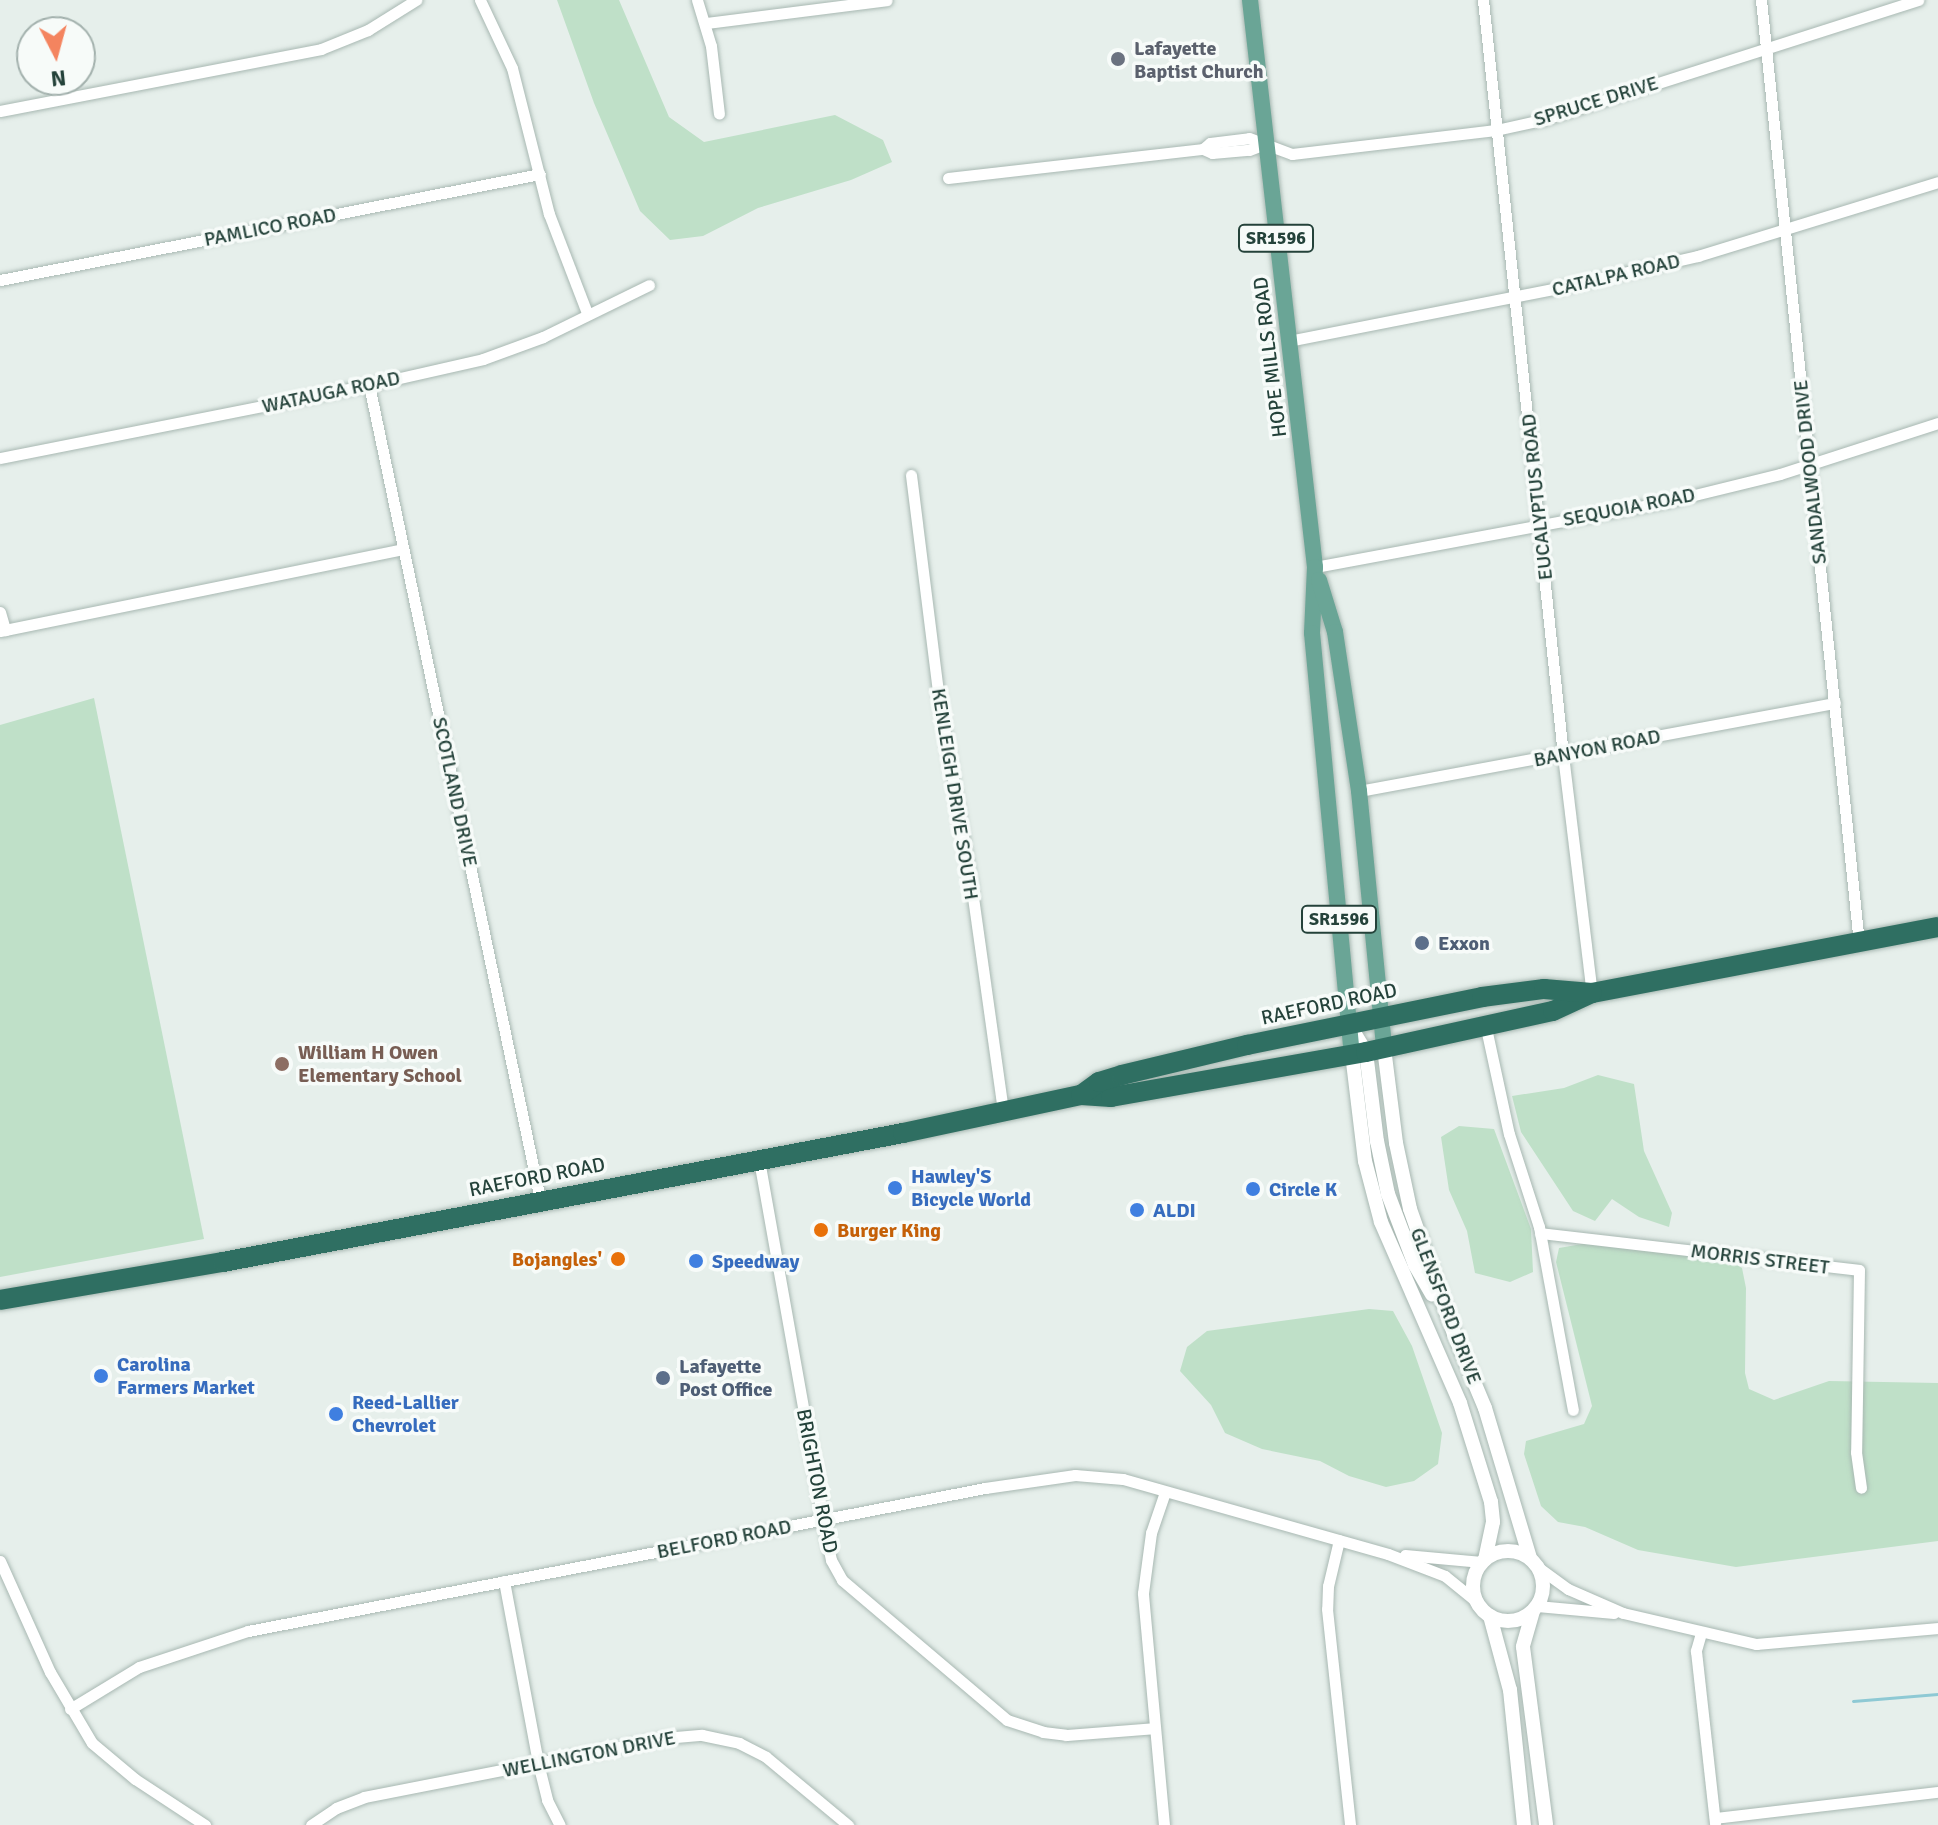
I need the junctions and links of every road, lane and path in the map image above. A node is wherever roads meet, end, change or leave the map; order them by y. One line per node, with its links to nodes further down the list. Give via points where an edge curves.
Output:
1 (416, 0): 11 (street, via 368,30 321,49)
2 (480, 0): 15 (street, via 512,68)
3 (697, 0): 9 (street)
4 (887, 0): 9 (street)
5 (1250, 0): 14 (main road, HOPE MILLS ROAD / SR1596)
6 (1483, 0): 13 (street, EUCALYPTUS ROAD)
7 (1761, 0): 10 (street, SANDALWOOD DRIVE)
8 (1918, 0): 10 (street, SPRUCE DRIVE)
9 (706, 23): 12 (street)
10 (1766, 48): 13 (street, SPRUCE DRIVE); 18 (street, SANDALWOOD DRIVE)
11 (0, 111)
12 (719, 114)
13 (1496, 130): 14 (street, SPRUCE DRIVE, via 1292,154); 21 (street, EUCALYPTUS ROAD)
14 (1265, 144): 16 (street, via 1249,138 1225,146 1210,143 1203,149); 23 (main road, HOPE MILLS ROAD / SR1596)
15 (540, 174): 19 (street, PAMLICO ROAD); 22 (street, via 561,251)
16 (948, 178)
17 (1938, 182): 18 (street, CATALPA ROAD)
18 (1784, 230): 21 (street, CATALPA ROAD, via 1698,256); 27 (street, SANDALWOOD DRIVE)
19 (0, 280)
20 (649, 285): 22 (street, WATAUGA ROAD)
21 (1515, 296): 23 (street, CATALPA ROAD); 29 (street, EUCALYPTUS ROAD)
22 (587, 313): 24 (street, WATAUGA ROAD, via 512,349)
23 (1288, 341): 31 (main road, HOPE MILLS ROAD / SR1596)
24 (369, 385): 26 (street, WATAUGA ROAD); 30 (street, SCOTLAND DRIVE)
25 (1938, 423): 27 (street, SEQUOIA ROAD)
26 (0, 458)
27 (1808, 462): 29 (street, SEQUOIA ROAD, via 1670,501); 34 (street, SANDALWOOD DRIVE)
28 (911, 475): 45 (street, KENLEIGH DRIVE SOUTH, via 938,692)
29 (1540, 524): 31 (street, SEQUOIA ROAD); 35 (street, EUCALYPTUS ROAD)
30 (403, 549): 33 (street); 47 (street, SCOTLAND DRIVE)
31 (1315, 567): 36 (main road, HOPE MILLS ROAD / SR1596, via 1335,632); 41 (main road, HOPE MILLS ROAD / SR1596, via 1312,633)
32 (0, 612): 33 (street)
33 (2, 631)
34 (1835, 703): 35 (street, BANYON ROAD); 38 (street, SANDALWOOD DRIVE)
35 (1563, 755): 36 (street, BANYON ROAD); 39 (street, EUCALYPTUS ROAD)
36 (1359, 791): 40 (main road, HOPE MILLS ROAD / SR1596)
37 (1938, 927): 38 (highway, RAEFORD ROAD)
38 (1859, 944): 39 (highway, RAEFORD ROAD)
39 (1592, 993): 40 (highway, RAEFORD ROAD, via 1544,989); 42 (highway, RAEFORD ROAD, via 1553,1011)
40 (1381, 1017): 41 (highway, RAEFORD ROAD); 43 (main road, HOPE MILLS ROAD / SR1596)
41 (1349, 1024): 43 (main road, HOPE MILLS ROAD); 44 (highway, RAEFORD ROAD, via 1122,1075)
42 (1486, 1028): 43 (highway, RAEFORD ROAD); 48 (street, via 1509,1134)
43 (1367, 1051): 44 (highway, RAEFORD ROAD, via 1111,1097); 56 (main road, GLENSFORD DRIVE, via 1362,1146 1381,1222 1460,1403 1491,1502 1493,1522); 58 (main road, GLENSFORD DRIVE, via 1388,1194 1415,1265 1454,1334 1485,1408)
44 (1081, 1095): 45 (highway, RAEFORD ROAD)
45 (1003, 1111): 46 (highway, RAEFORD ROAD)
46 (759, 1160): 47 (highway, RAEFORD ROAD); 53 (street, BRIGHTON ROAD)
47 (540, 1199): 49 (highway, RAEFORD ROAD)
48 (1540, 1233): 50 (street); 51 (street, MORRIS STREET, via 1859,1270 1856,1452)
49 (0, 1300)
50 (1573, 1410)
51 (1861, 1488)
52 (1165, 1492): 53 (street, BELFORD ROAD, via 1123,1479 1075,1475); 54 (street, BELFORD ROAD); 67 (street, via 1151,1533 1143,1593)
53 (823, 1520): 59 (street, BELFORD ROAD); 67 (street, BRIGHTON ROAD, via 831,1560 842,1580 1007,1720 1066,1735)
54 (1339, 1540): 55 (street, BELFORD ROAD); 76 (street, via 1327,1609)
55 (1388, 1554): 56 (street, BELFORD ROAD); 60 (street, BELFORD ROAD, via 1445,1576)
56 (1484, 1560): 58 (main road, via 1508,1550); 60 (main road, via 1473,1578)
57 (0, 1561): 66 (street)
58 (1534, 1563): 61 (main road, via 1543,1590); 62 (street, via 1568,1589)
59 (504, 1581): 66 (street, BELFORD ROAD, via 211,1640 139,1667); 68 (street)
60 (1475, 1600): 63 (main road)
61 (1535, 1608): 62 (street); 63 (main road, via 1512,1621); 78 (main road, via 1523,1647)
62 (1623, 1613): 65 (street)
63 (1490, 1616): 77 (main road, via 1510,1690)
64 (1938, 1628): 65 (street, via 1771,1644)
65 (1701, 1633): 70 (street, via 1696,1651)
66 (70, 1709): 71 (street, via 92,1743 111,1760)
67 (1154, 1728): 75 (street)
68 (538, 1763): 72 (street, WELLINGTON DRIVE, via 364,1797); 73 (street); 74 (street, WELLINGTON DRIVE, via 664,1738 724,1738 766,1757)
69 (1938, 1792): 70 (street)
70 (1715, 1821)
71 (205, 1825)
72 (311, 1825)
73 (560, 1825)
74 (848, 1825)
75 (1164, 1825)
76 (1350, 1825)
77 (1524, 1825)
78 (1546, 1825)

